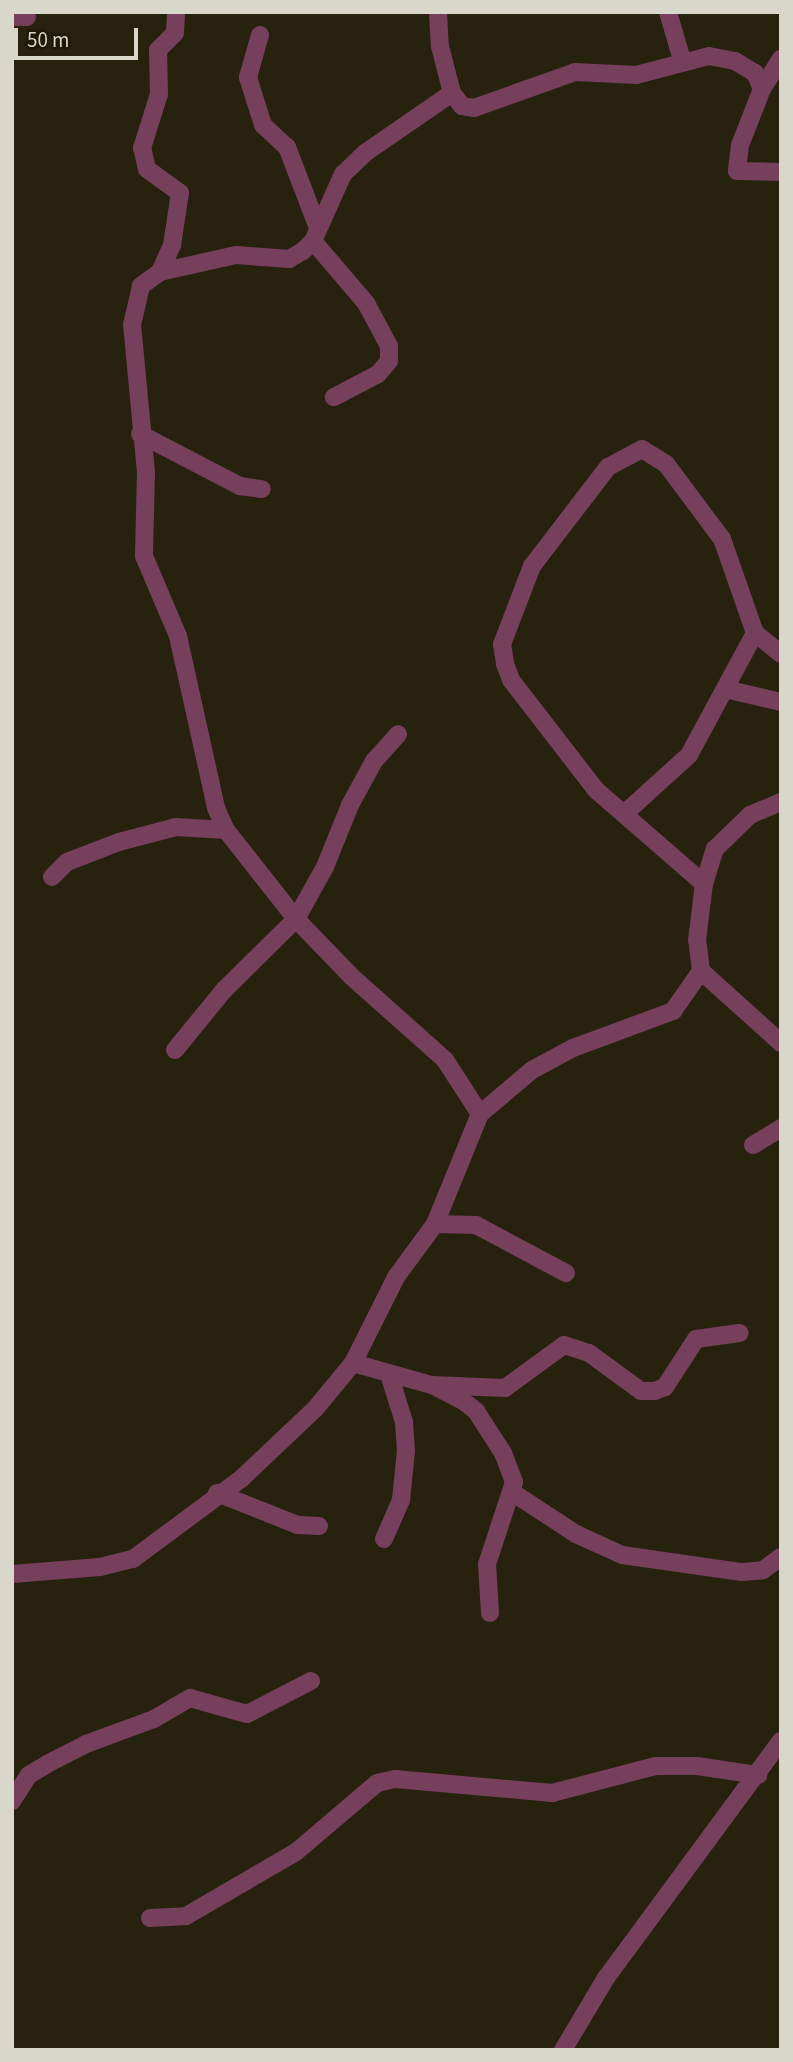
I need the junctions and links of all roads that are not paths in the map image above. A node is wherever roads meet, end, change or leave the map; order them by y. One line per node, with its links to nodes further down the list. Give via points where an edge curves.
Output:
1 (438, 12): 8 (street, via 440,46)
2 (668, 12): 6 (street)
3 (176, 13): 11 (street, via 175,33 158,50 159,94 142,148 147,169 180,193 172,245)
4 (260, 35): 10 (street, via 248,77 263,125 287,147)
5 (781, 59): 7 (street)
6 (682, 60): 7 (street, via 709,56 735,61 755,73); 8 (street, via 658,72 636,75 575,72 474,108 462,106)
7 (762, 89): 9 (street, via 740,145 737,171)
8 (452, 93): 10 (street, via 350,167)
9 (781, 172)
10 (315, 233): 11 (street, via 289,259 236,255); 12 (street, via 366,303 389,346 390,361 378,374)
11 (160, 272): 13 (street, via 141,286 134,301)
12 (334, 397)
13 (140, 435): 14 (street, via 240,486); 22 (street, via 146,472 144,556 178,636 198,716 208,784)
14 (262, 489)
15 (755, 633): 16 (street); 17 (street); 21 (street, via 723,539 666,464 642,449 608,467 532,566 502,644 511,680 596,790)
16 (781, 654)
17 (725, 689): 18 (street); 21 (street, via 689,755)
18 (781, 702)
19 (398, 734): 25 (street, via 374,761)
20 (781, 802): 24 (street, via 750,815 731,830 715,849)
21 (624, 814): 24 (street)
22 (226, 830): 23 (street, via 176,827 142,836 67,862); 25 (street)
23 (52, 877)
24 (704, 884): 26 (street, via 697,940)
25 (296, 919): 28 (street, via 224,990); 29 (street, via 352,977 445,1060)
26 (701, 971): 27 (street); 29 (street, via 673,1011 532,1070)
27 (781, 1043)
28 (175, 1050)
29 (481, 1114): 32 (street)
30 (781, 1128): 31 (street)
31 (753, 1145)
32 (435, 1224): 33 (street, via 476,1225); 35 (street, via 396,1277)
33 (566, 1273)
34 (740, 1333): 37 (street, via 696,1339 665,1387 655,1391 641,1391 589,1353 564,1345 505,1388)
35 (353, 1363): 36 (street); 39 (street, via 306,1418 242,1478)
36 (389, 1374): 37 (street); 41 (street, via 404,1422 406,1451 401,1500)
37 (432, 1385): 38 (street, via 476,1411 513,1471)
38 (512, 1492): 42 (street, via 576,1534 622,1555 743,1572 763,1570); 44 (street, via 487,1563)
39 (217, 1493): 40 (street, via 298,1525); 43 (street, via 133,1559 100,1567)
40 (319, 1527)
41 (384, 1539)
42 (781, 1557)
43 (12, 1574)
44 (490, 1613)
45 (311, 1681): 48 (street, via 247,1714 190,1698 180,1702 154,1720 86,1744 47,1764 29,1775)
46 (778, 1752): 47 (street)
47 (758, 1775): 49 (street, via 697,1766 656,1766 552,1793 395,1779 377,1783 296,1853 186,1916); 50 (street, via 606,1978)
48 (12, 1801)
49 (150, 1918)
50 (562, 2050)

